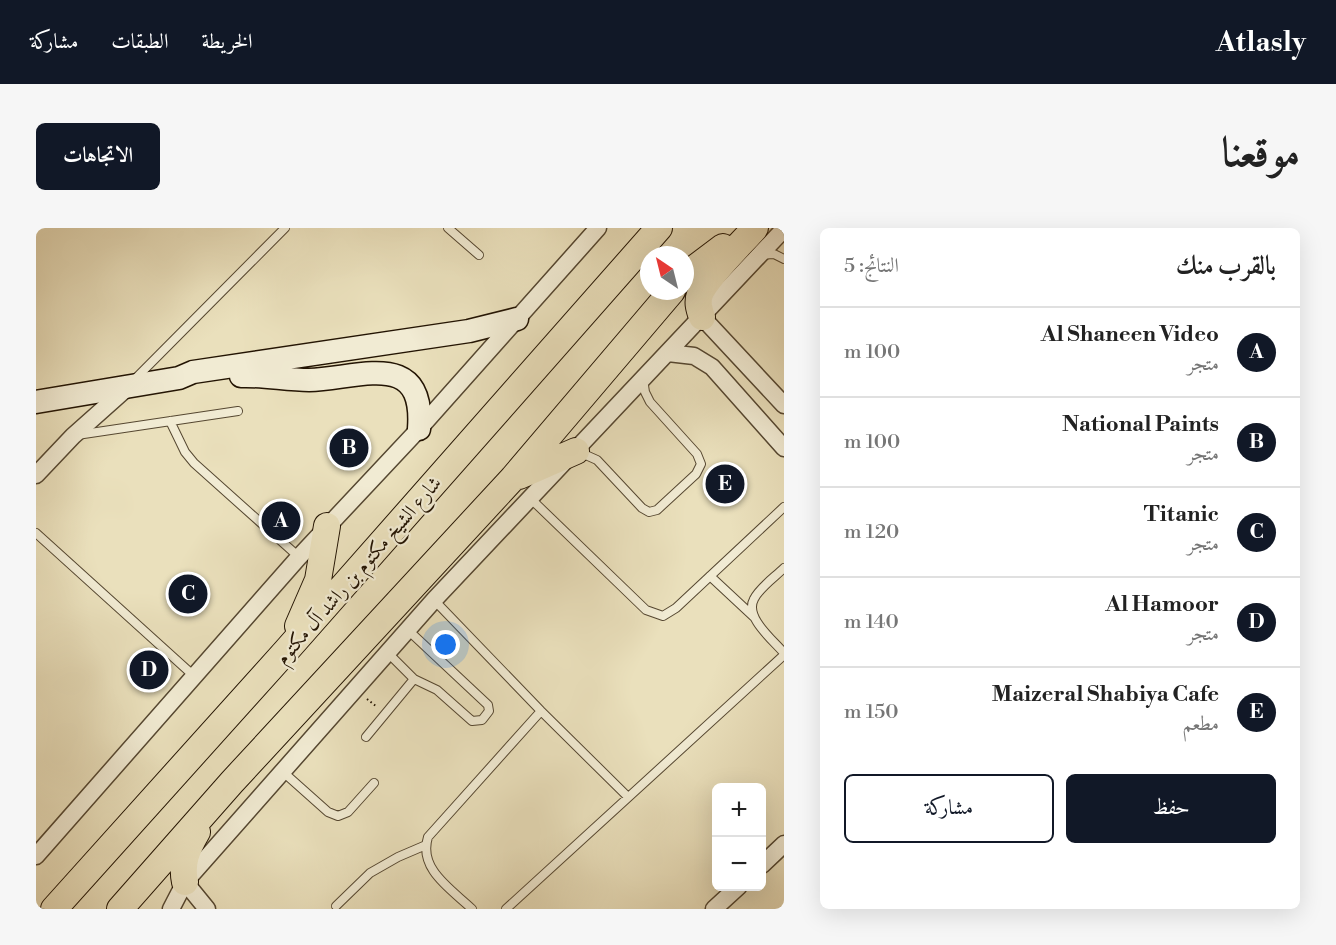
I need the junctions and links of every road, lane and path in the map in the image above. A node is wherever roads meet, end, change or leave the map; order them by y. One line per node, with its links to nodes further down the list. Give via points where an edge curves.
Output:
1 (285, 228): 20 (lane)
2 (448, 228): 9 (lane)
3 (598, 228): 16 (street)
4 (724, 228): 12 (main road)
5 (744, 228): 13 (main road)
6 (755, 228): 15 (main road, via 700,294 698,306)
7 (658, 229): 41 (main road, شارع الشيخ مكتوم بن راشد آل مكتوم)
8 (784, 229): 10 (street)
9 (479, 255)
10 (760, 255): 11 (lane, via 774,254); 15 (street)
11 (784, 259)
12 (694, 265)
13 (694, 271)
14 (665, 300): 30 (main road)
15 (702, 317): 17 (street); 22 (street)
16 (517, 319): 18 (street, via 470,331 193,372); 25 (street)
17 (668, 353): 19 (street); 27 (street, via 694,356 712,368)
18 (179, 378): 20 (street); 25 (street, via 251,376 310,380 388,373 402,378 419,399)
19 (643, 378): 28 (street); 28 (lane, via 650,402 697,454 700,464 696,474 650,512 597,460)
20 (128, 387): 21 (street); 26 (street)
21 (36, 402)
22 (784, 405)
23 (238, 411): 24 (lane)
24 (170, 421): 26 (lane); 35 (lane, via 194,463)
25 (419, 429): 33 (street)
26 (74, 436): 29 (street)
27 (784, 448)
28 (576, 451): 30 (main road); 31 (street)
29 (36, 475)
30 (513, 478): 53 (main road)
31 (531, 499): 37 (lane, via 646,610 663,616); 38 (street)
32 (784, 507): 37 (lane)
33 (327, 526): 35 (street); 41 (main road, via 318,579)
34 (36, 533): 44 (lane)
35 (299, 557): 44 (street)
36 (784, 568): 39 (lane, via 754,598)
37 (710, 576): 39 (lane)
38 (434, 600): 40 (street); 47 (lane)
39 (754, 617): 43 (lane)
40 (409, 631): 42 (street); 45 (lane, via 486,702 489,711 482,720 472,721 436,690)
41 (286, 651): 60 (main road, شارع الشيخ مكتوم بن راشد آل مكتوم)
42 (388, 653): 45 (lane); 46 (street)
43 (784, 654): 52 (lane)
44 (194, 676): 56 (street)
45 (414, 679): 48 (lane)
46 (356, 689): 48 (path); 50 (street)
47 (541, 711): 52 (lane); 54 (lane, via 433,830)
48 (385, 714): 49 (lane)
49 (366, 737)
50 (282, 771): 51 (lane, via 328,812 338,816 348,812); 58 (street)
51 (374, 783)
52 (628, 797): 67 (lane)
53 (217, 799): 58 (main road, via 184,857); 63 (main road)
54 (426, 845): 61 (lane, via 369,873); 66 (lane, via 431,868)
55 (782, 851): 57 (street)
56 (36, 856)
57 (766, 863)
58 (185, 882): 64 (street); 65 (street)
59 (734, 891): 68 (street)
60 (62, 900): 62 (main road)
61 (336, 906)
62 (36, 909)
63 (120, 909)
64 (171, 909)
65 (207, 909)
66 (472, 909)
67 (506, 909)
68 (714, 909)

